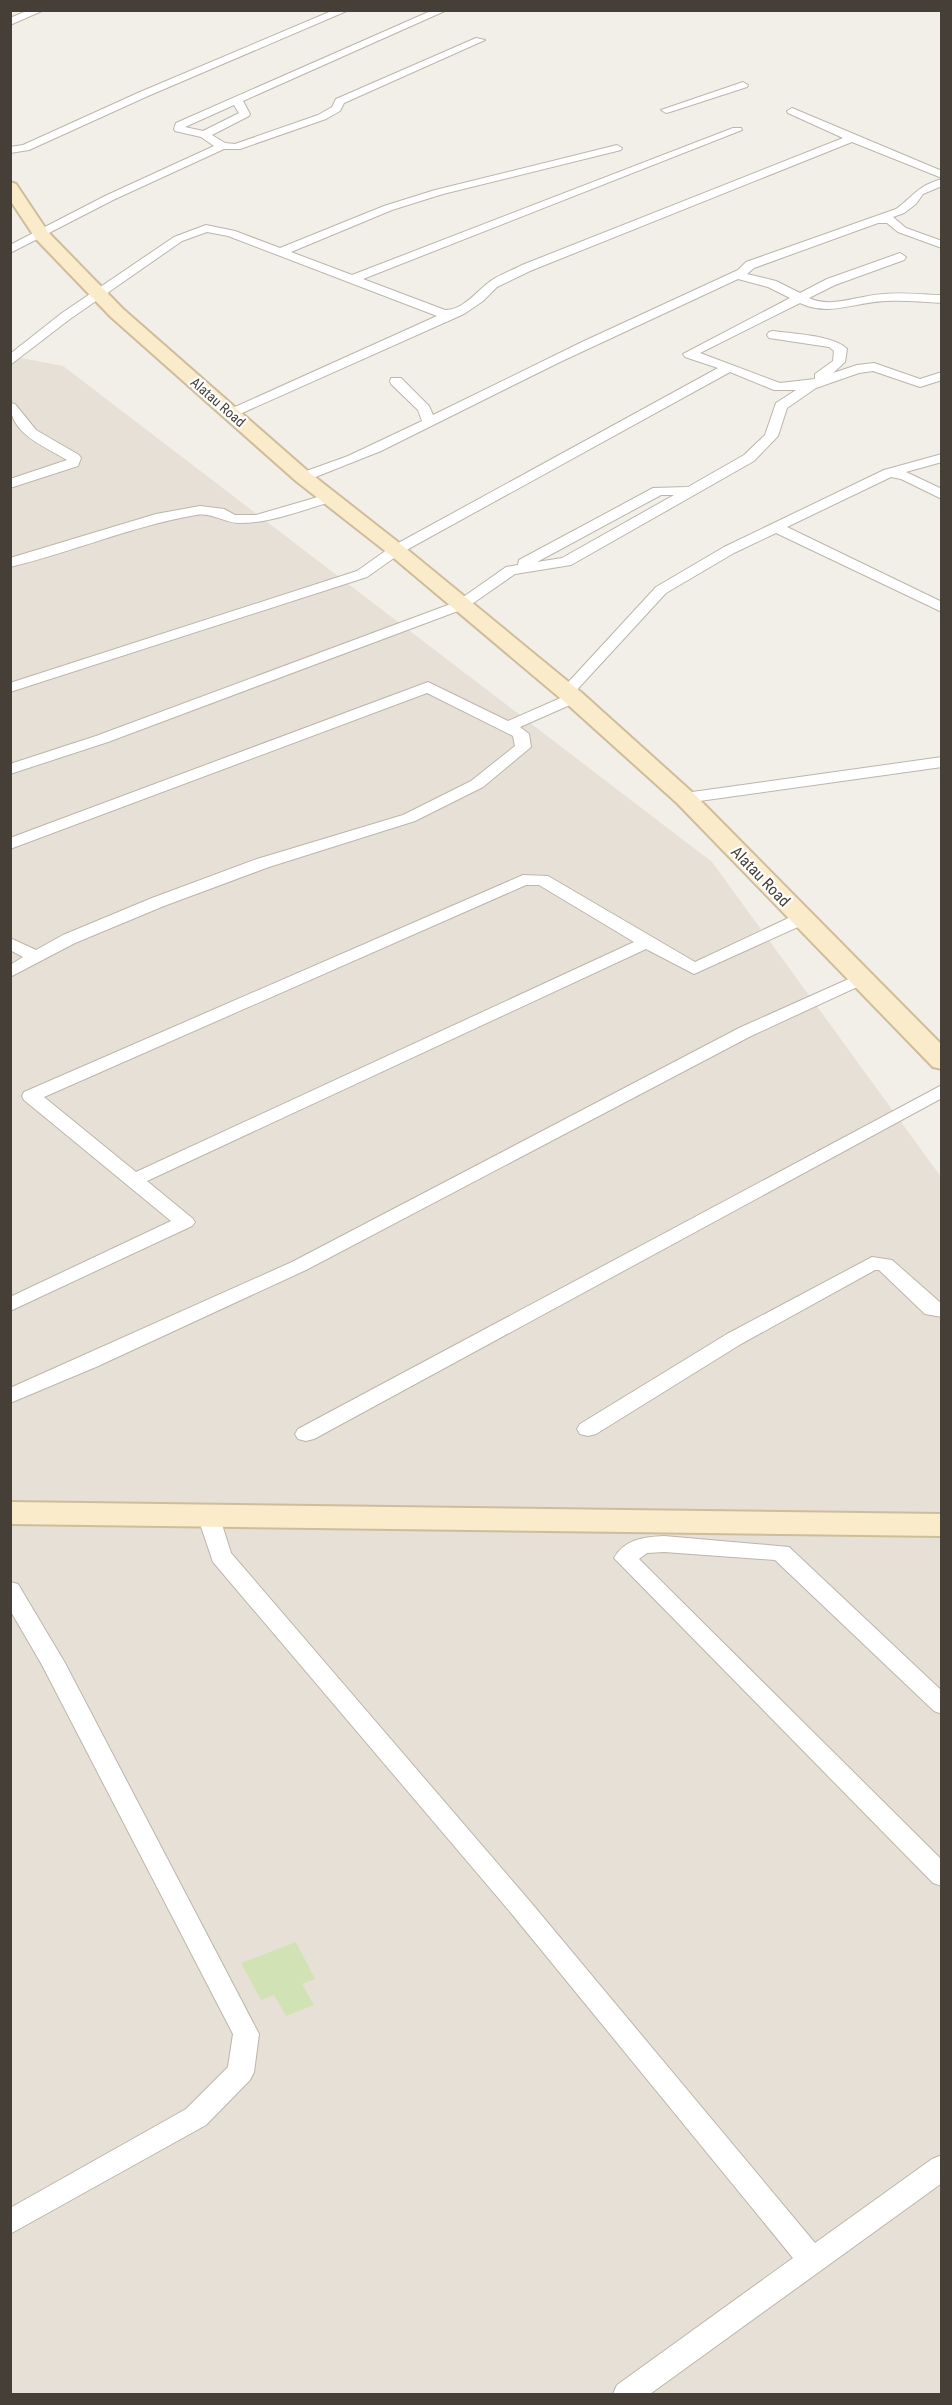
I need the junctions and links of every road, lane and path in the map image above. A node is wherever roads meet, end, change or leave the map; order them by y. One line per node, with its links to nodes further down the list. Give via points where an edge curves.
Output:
1 (39, 10): 4 (street)
2 (344, 10): 15 (street, via 25,148)
3 (442, 10): 7 (street)
4 (10, 22)
5 (480, 40): 13 (street, via 340,101 336,109 322,117 236,147)
6 (743, 86): 8 (street)
7 (237, 101): 11 (street, via 245,114); 11 (street, via 180,125 179,129)
8 (666, 110)
9 (792, 111): 12 (street)
10 (737, 130): 26 (street)
11 (205, 135): 13 (street)
12 (852, 138): 16 (street); 30 (street, via 526,268 493,284 479,298)
13 (222, 146): 20 (street, via 109,198)
14 (617, 148): 23 (street, via 439,192 388,208)
15 (10, 150)
16 (942, 175)
17 (942, 183): 19 (street, via 919,192 900,211)
18 (10, 187): 20 (main road, Alatau Road)
19 (872, 219): 21 (street, via 890,220 902,230); 25 (street, via 750,265)
20 (42, 235): 22 (street); 27 (main road, Alatau Road)
21 (942, 245)
22 (10, 250)
23 (280, 252): 26 (street); 27 (street, via 206,228 178,239)
24 (900, 256): 28 (street)
25 (736, 275): 28 (street, via 772,284); 39 (street)
26 (350, 279): 30 (street)
27 (100, 292): 32 (street); 38 (main road, Alatau Road, via 117,313)
28 (799, 297): 29 (street, via 830,308 886,297); 33 (street, via 688,354)
29 (942, 299)
30 (452, 314): 38 (street)
31 (773, 335): 36 (street, via 832,344 841,349 839,362)
32 (10, 361)
33 (729, 368): 36 (street, via 779,387); 47 (street)
34 (942, 376): 36 (street, via 920,383 874,367)
35 (396, 381): 39 (street, via 424,409)
36 (811, 385): 49 (street, via 781,406 771,436 749,458 690,491 658,490)
37 (10, 407): 43 (street, via 31,433 74,458 73,463)
38 (231, 414): 42 (main road, Alatau Road)
39 (430, 423): 42 (street, via 345,464)
40 (942, 458): 41 (street)
41 (889, 473): 44 (street, via 905,476); 46 (street)
42 (303, 477): 45 (main road, Alatau Road)
43 (10, 484)
44 (942, 495)
45 (328, 498): 47 (main road, Alatau Road); 48 (street, via 257,519 232,519 200,510 156,518)
46 (776, 527): 50 (street); 52 (street, via 661,590)
47 (396, 550): 49 (main road, Alatau Road); 51 (street, via 362,573)
48 (10, 563)
49 (454, 600): 52 (main road, Alatau Road); 55 (street, via 102,739)
50 (942, 608)
51 (10, 688)
52 (566, 691): 53 (street, via 545,709); 56 (main road, Alatau Road)
53 (508, 727): 57 (street, via 428,687); 61 (street, via 521,734 523,747 477,784 409,818 263,863 103,924)
54 (942, 762): 56 (street)
55 (10, 769)
56 (685, 798): 58 (main road, Alatau Road)
57 (10, 844)
58 (803, 918): 59 (street, via 694,969); 63 (main road, Alatau Road)
59 (647, 942): 66 (street); 66 (street, via 542,880 523,880 31,1096)
60 (10, 943): 61 (street)
61 (36, 957): 62 (street)
62 (10, 972)
63 (862, 978): 64 (main road, Alatau Road); 69 (street, via 745,1032 299,1266)
64 (942, 1061)
65 (942, 1090): 71 (street)
66 (134, 1180): 67 (street, via 184,1222)
67 (10, 1305)
68 (942, 1311): 70 (street, via 932,1309 885,1264 872,1263 734,1339)
69 (10, 1396)
70 (588, 1429)
71 (306, 1434)
72 (10, 1513): 73 (main road)
73 (208, 1515): 74 (main road); 80 (street, via 221,1556 424,1790)
74 (942, 1525)
75 (10, 1590): 79 (street, via 53,1663 246,2034 241,2072 196,2117)
76 (942, 1705): 77 (street, via 781,1553 664,1544 642,1545 625,1558)
77 (942, 1876)
78 (942, 2167): 80 (street)
79 (10, 2222)
80 (812, 2260): 81 (street)
81 (627, 2394)

